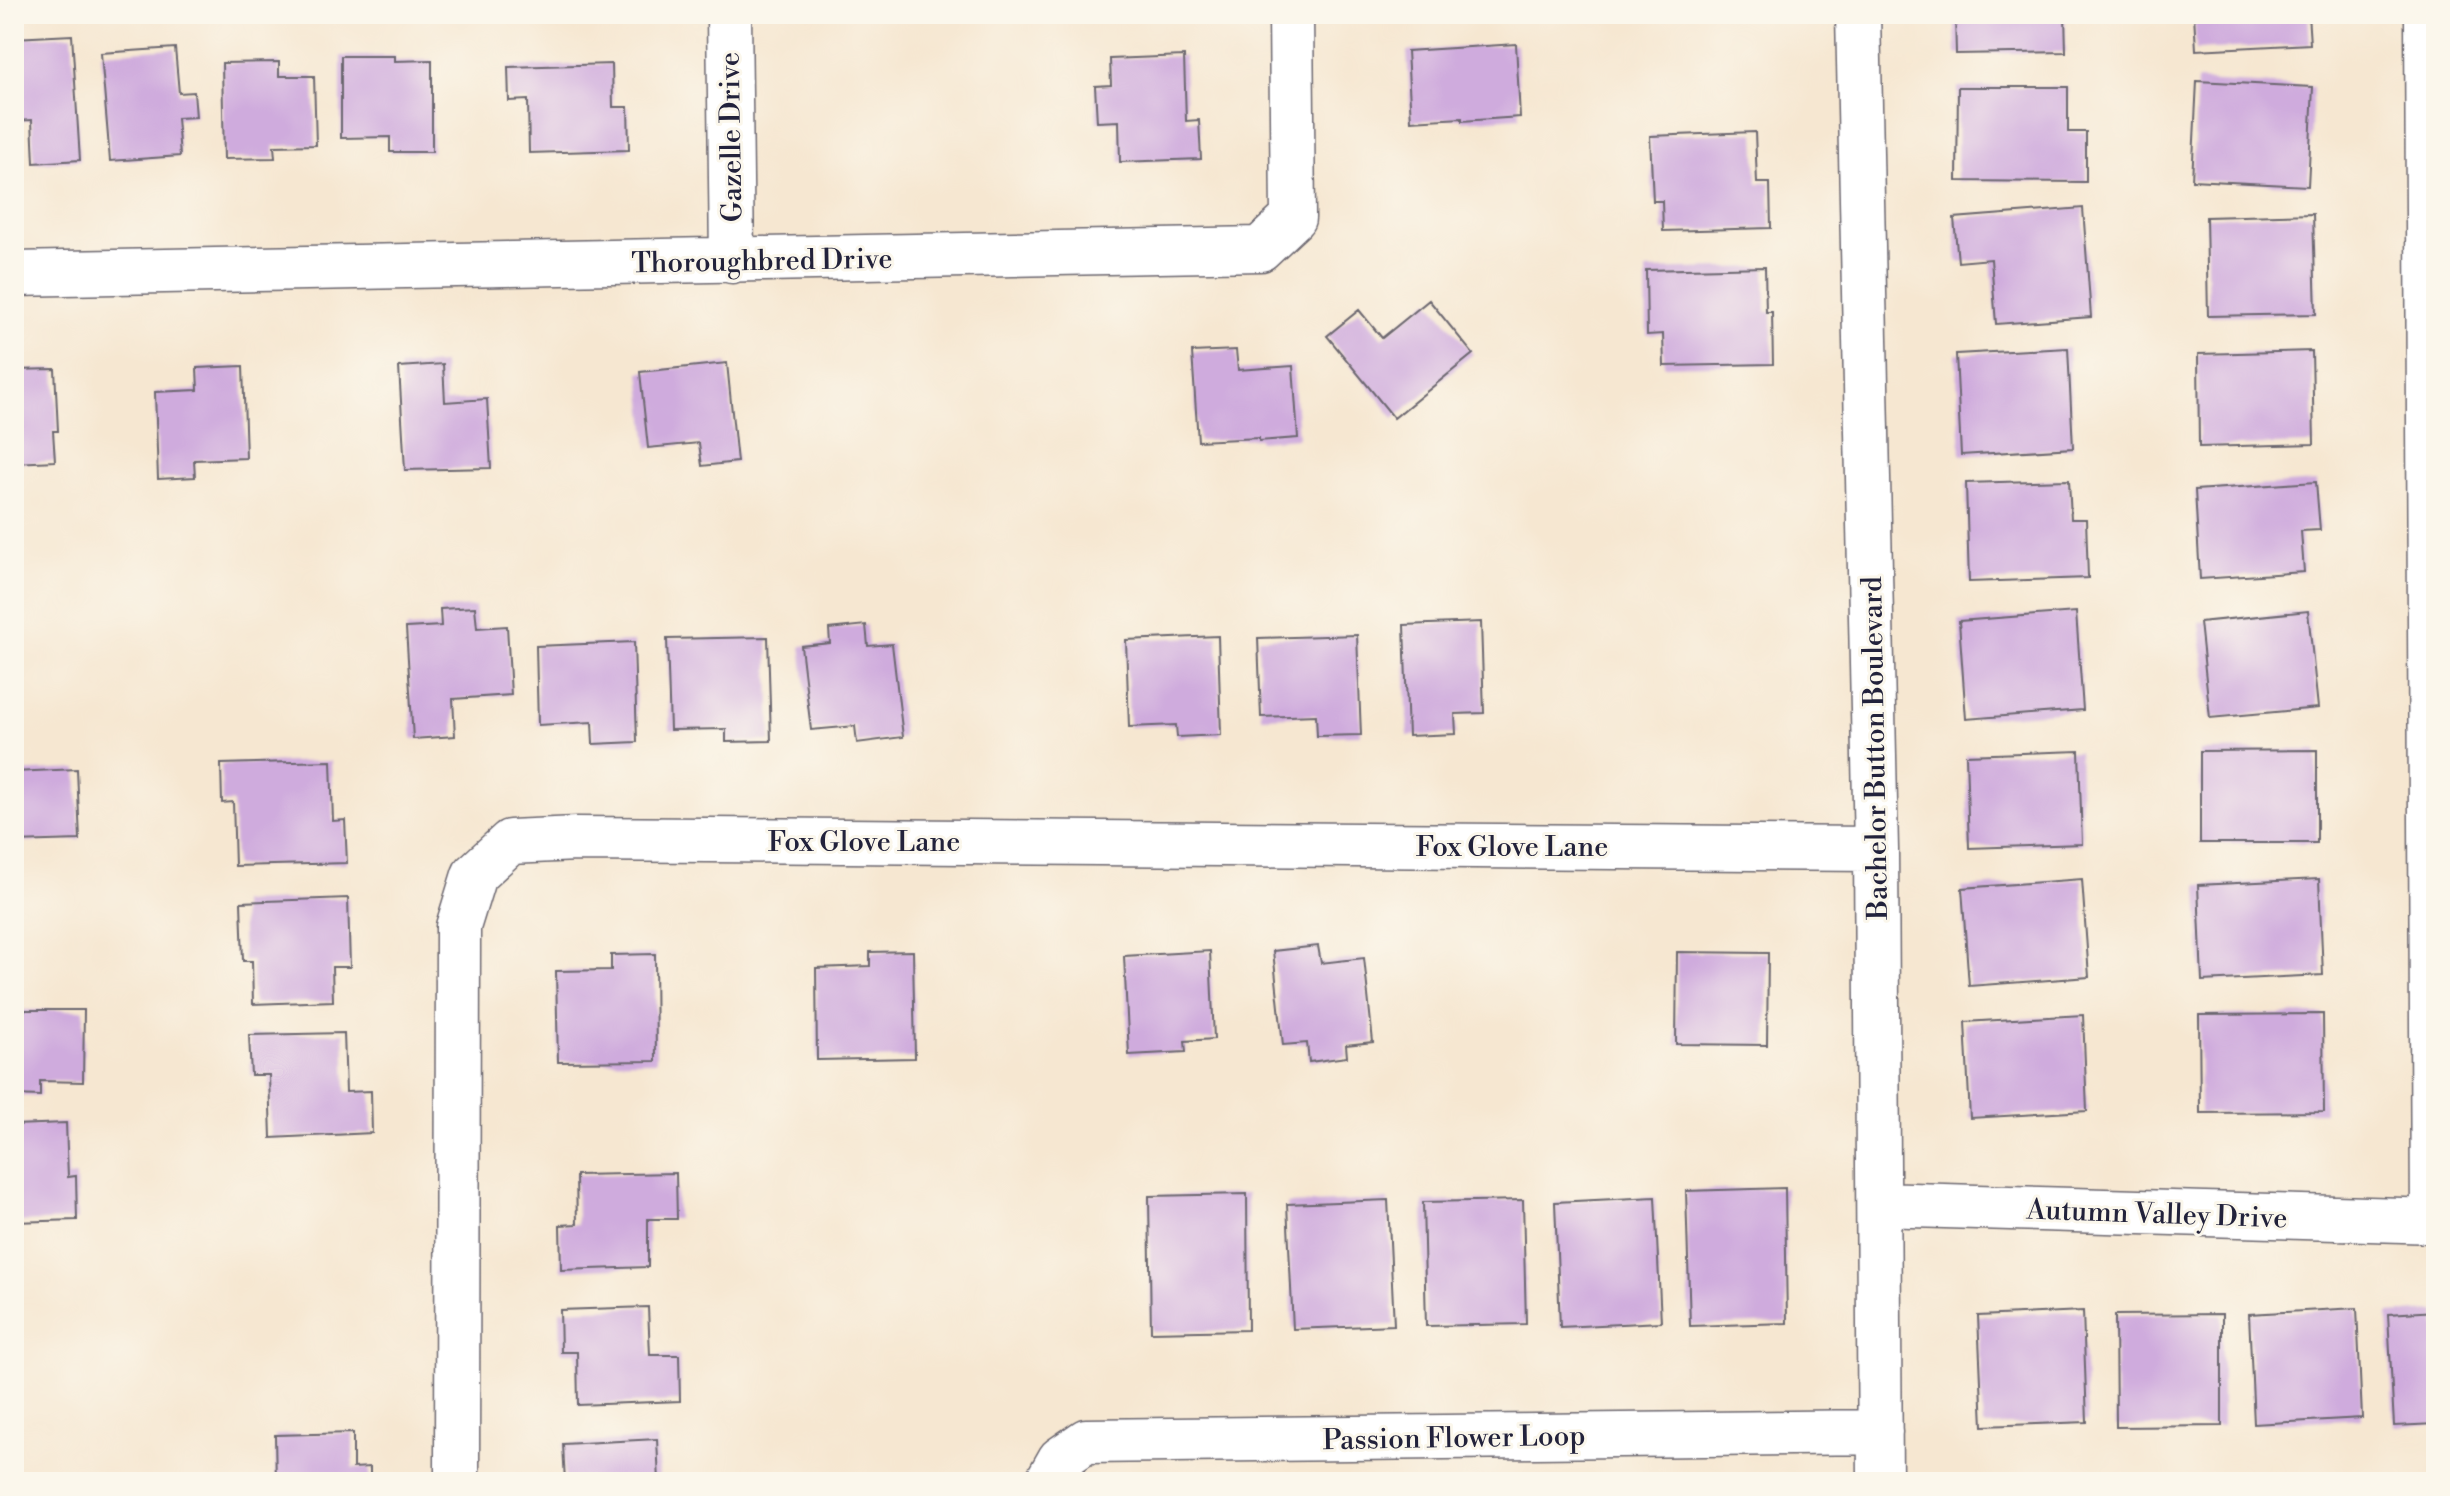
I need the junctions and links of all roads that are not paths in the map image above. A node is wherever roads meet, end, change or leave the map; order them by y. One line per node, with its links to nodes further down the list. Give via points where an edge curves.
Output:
1 (729, 14): 5 (street, Gazelle Drive)
2 (1291, 14): 5 (street, Thoroughbred Drive, via 1293,218 1260,249)
3 (1858, 14): 7 (street, Bachelor Button Boulevard)
4 (2427, 14): 9 (street)
5 (732, 261): 6 (street, Thoroughbred Drive)
6 (14, 274)
7 (1876, 849): 8 (street, Bachelor Button Boulevard); 11 (street, Fox Glove Lane, via 510,842 474,875 458,927)
8 (1879, 1204): 9 (street, Autumn Valley Drive); 10 (street, Bachelor Button Boulevard)
9 (2435, 1222)
10 (1880, 1432): 12 (street, Passion Flower Loop, via 1086,1441 1060,1459); 13 (street, Bachelor Button Boulevard)
11 (457, 1482)
12 (1047, 1482)
13 (1880, 1482)

